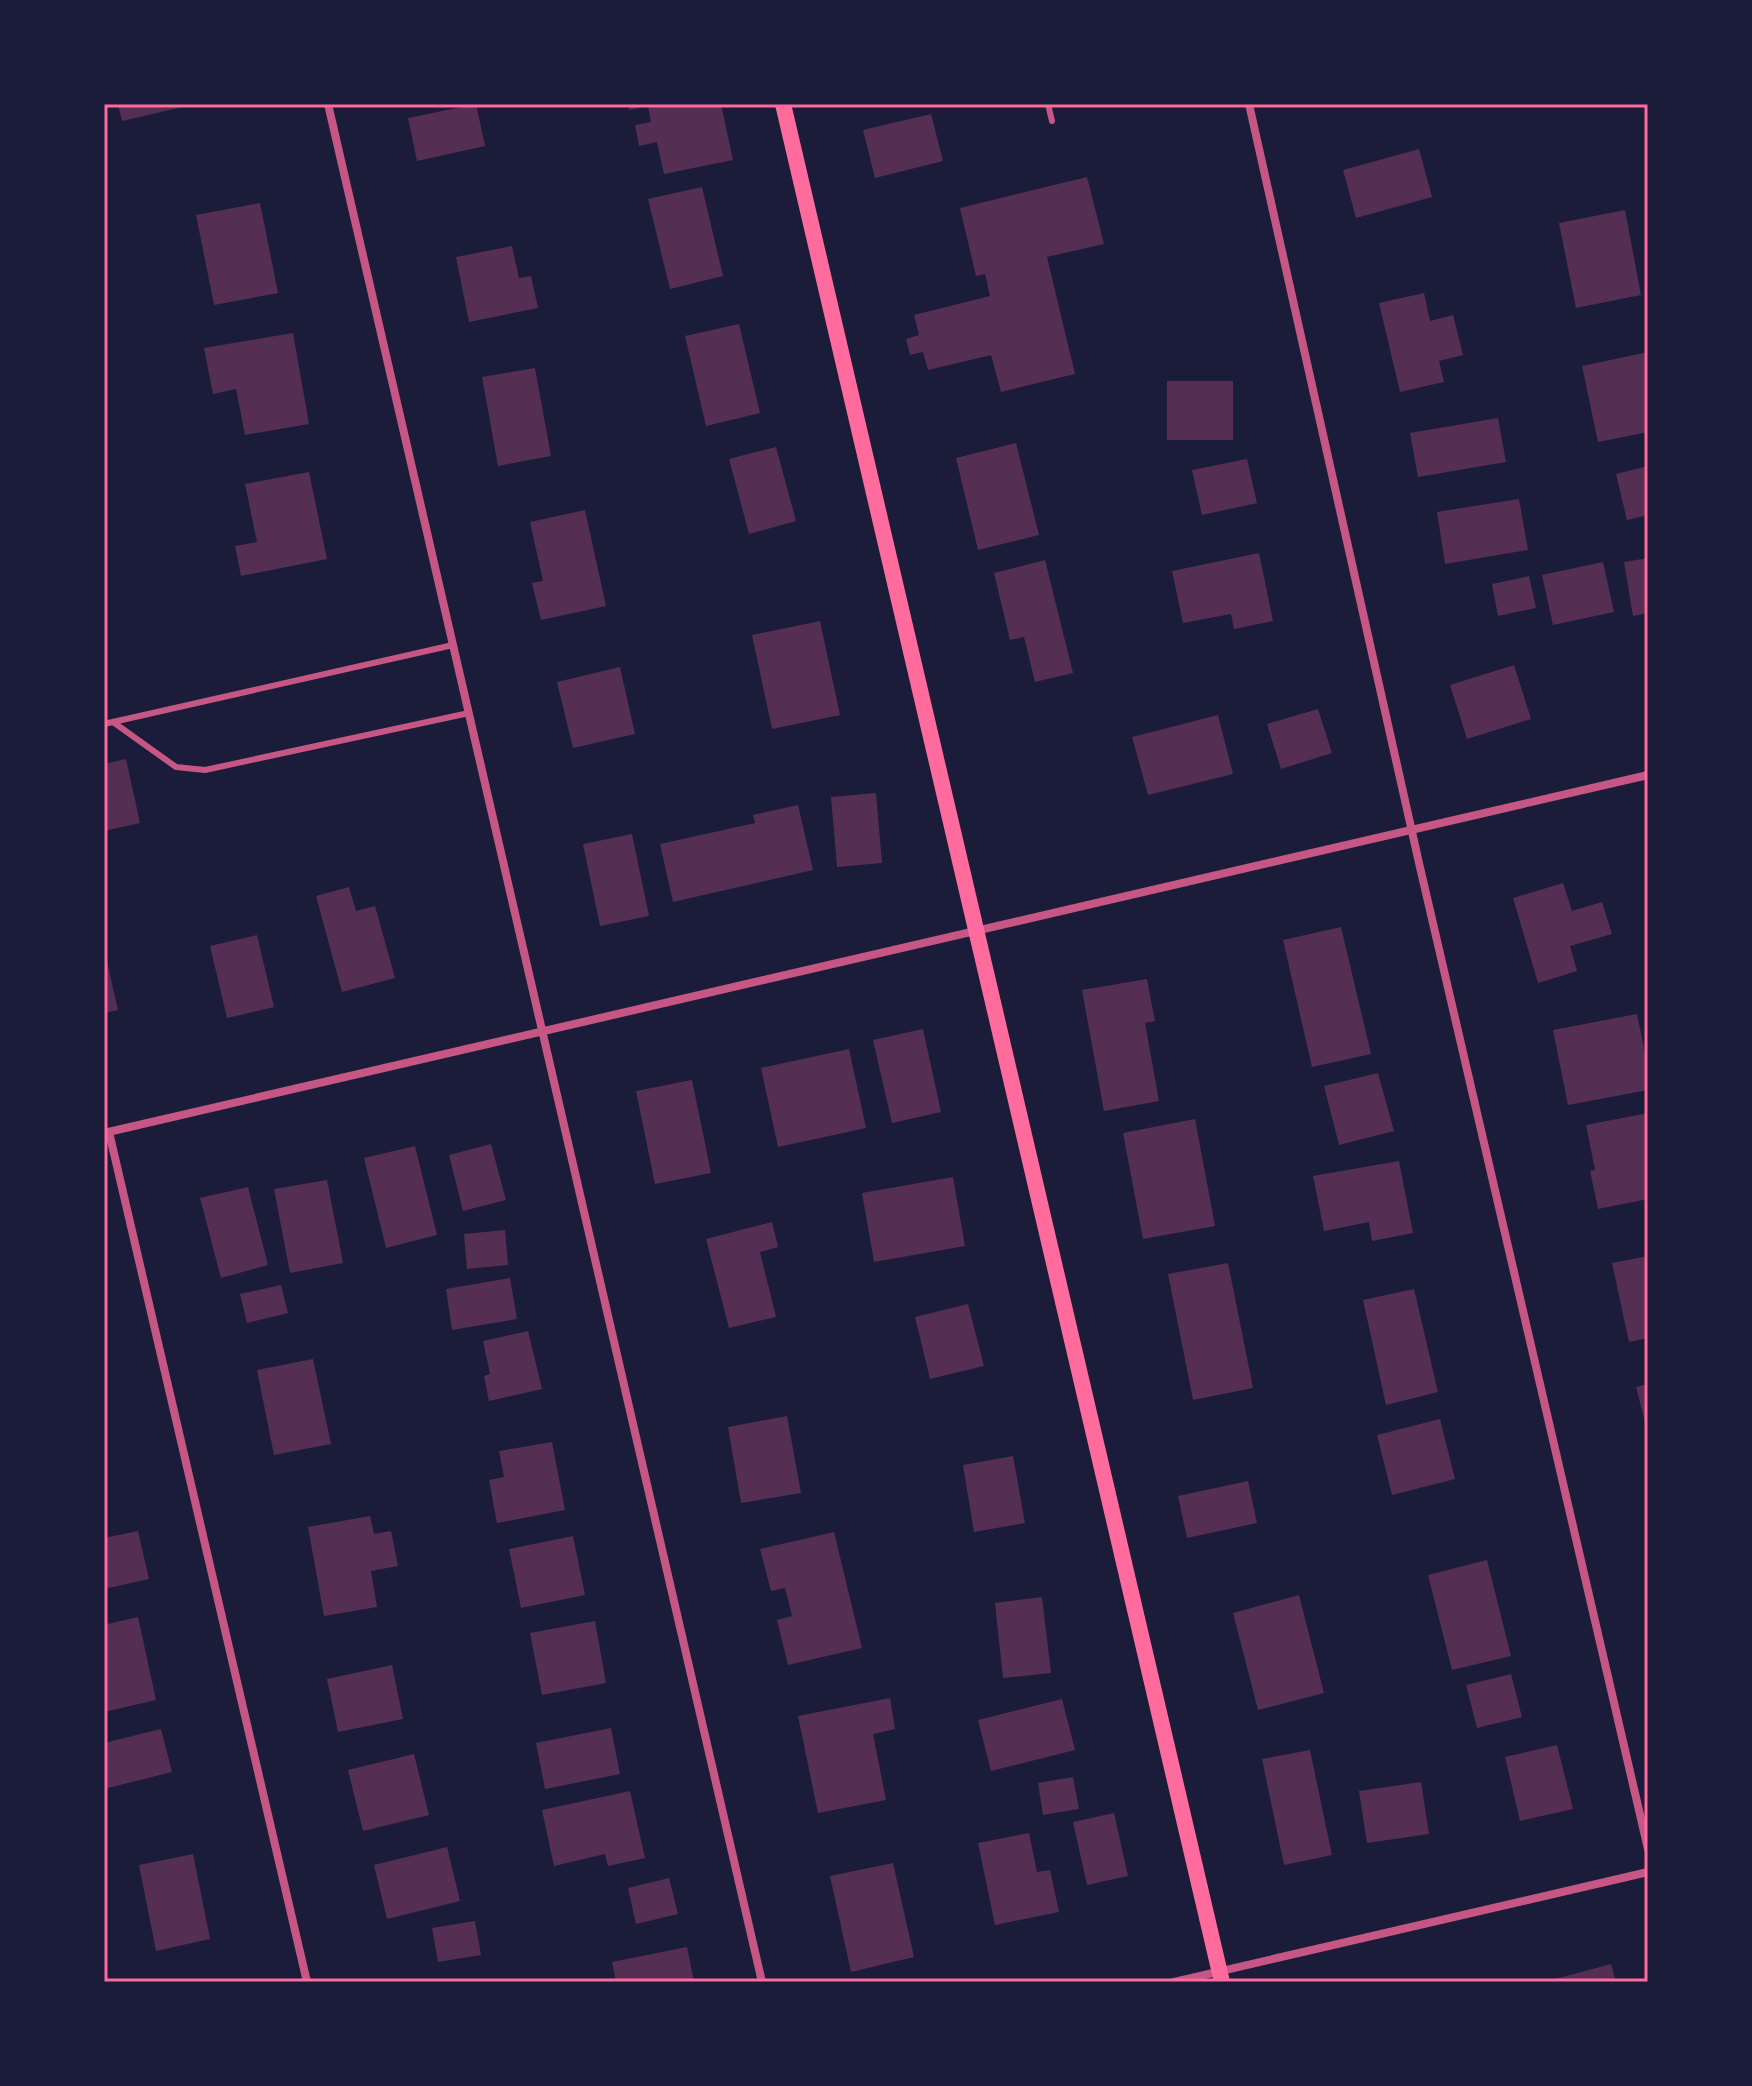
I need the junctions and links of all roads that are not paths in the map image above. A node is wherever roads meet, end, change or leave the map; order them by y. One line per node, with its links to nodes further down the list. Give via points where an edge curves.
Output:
1 (328, 104): 6 (street)
2 (783, 104): 12 (main road)
3 (1048, 104): 5 (lane)
4 (1249, 104): 11 (street)
5 (1052, 121)
6 (453, 645): 7 (street); 8 (lane)
7 (469, 713): 8 (lane, via 205,770 176,767); 13 (street)
8 (113, 722): 9 (lane)
9 (104, 724)
10 (1648, 775): 11 (street)
11 (1411, 830): 12 (street); 15 (street)
12 (978, 930): 13 (street); 17 (main road)
13 (543, 1031): 14 (street); 19 (street)
14 (107, 1132): 18 (street)
15 (1648, 1849)
16 (1648, 1872): 17 (street)
17 (1221, 1977): 20 (street)
18 (307, 1982)
19 (762, 1982)
20 (1174, 1982)

